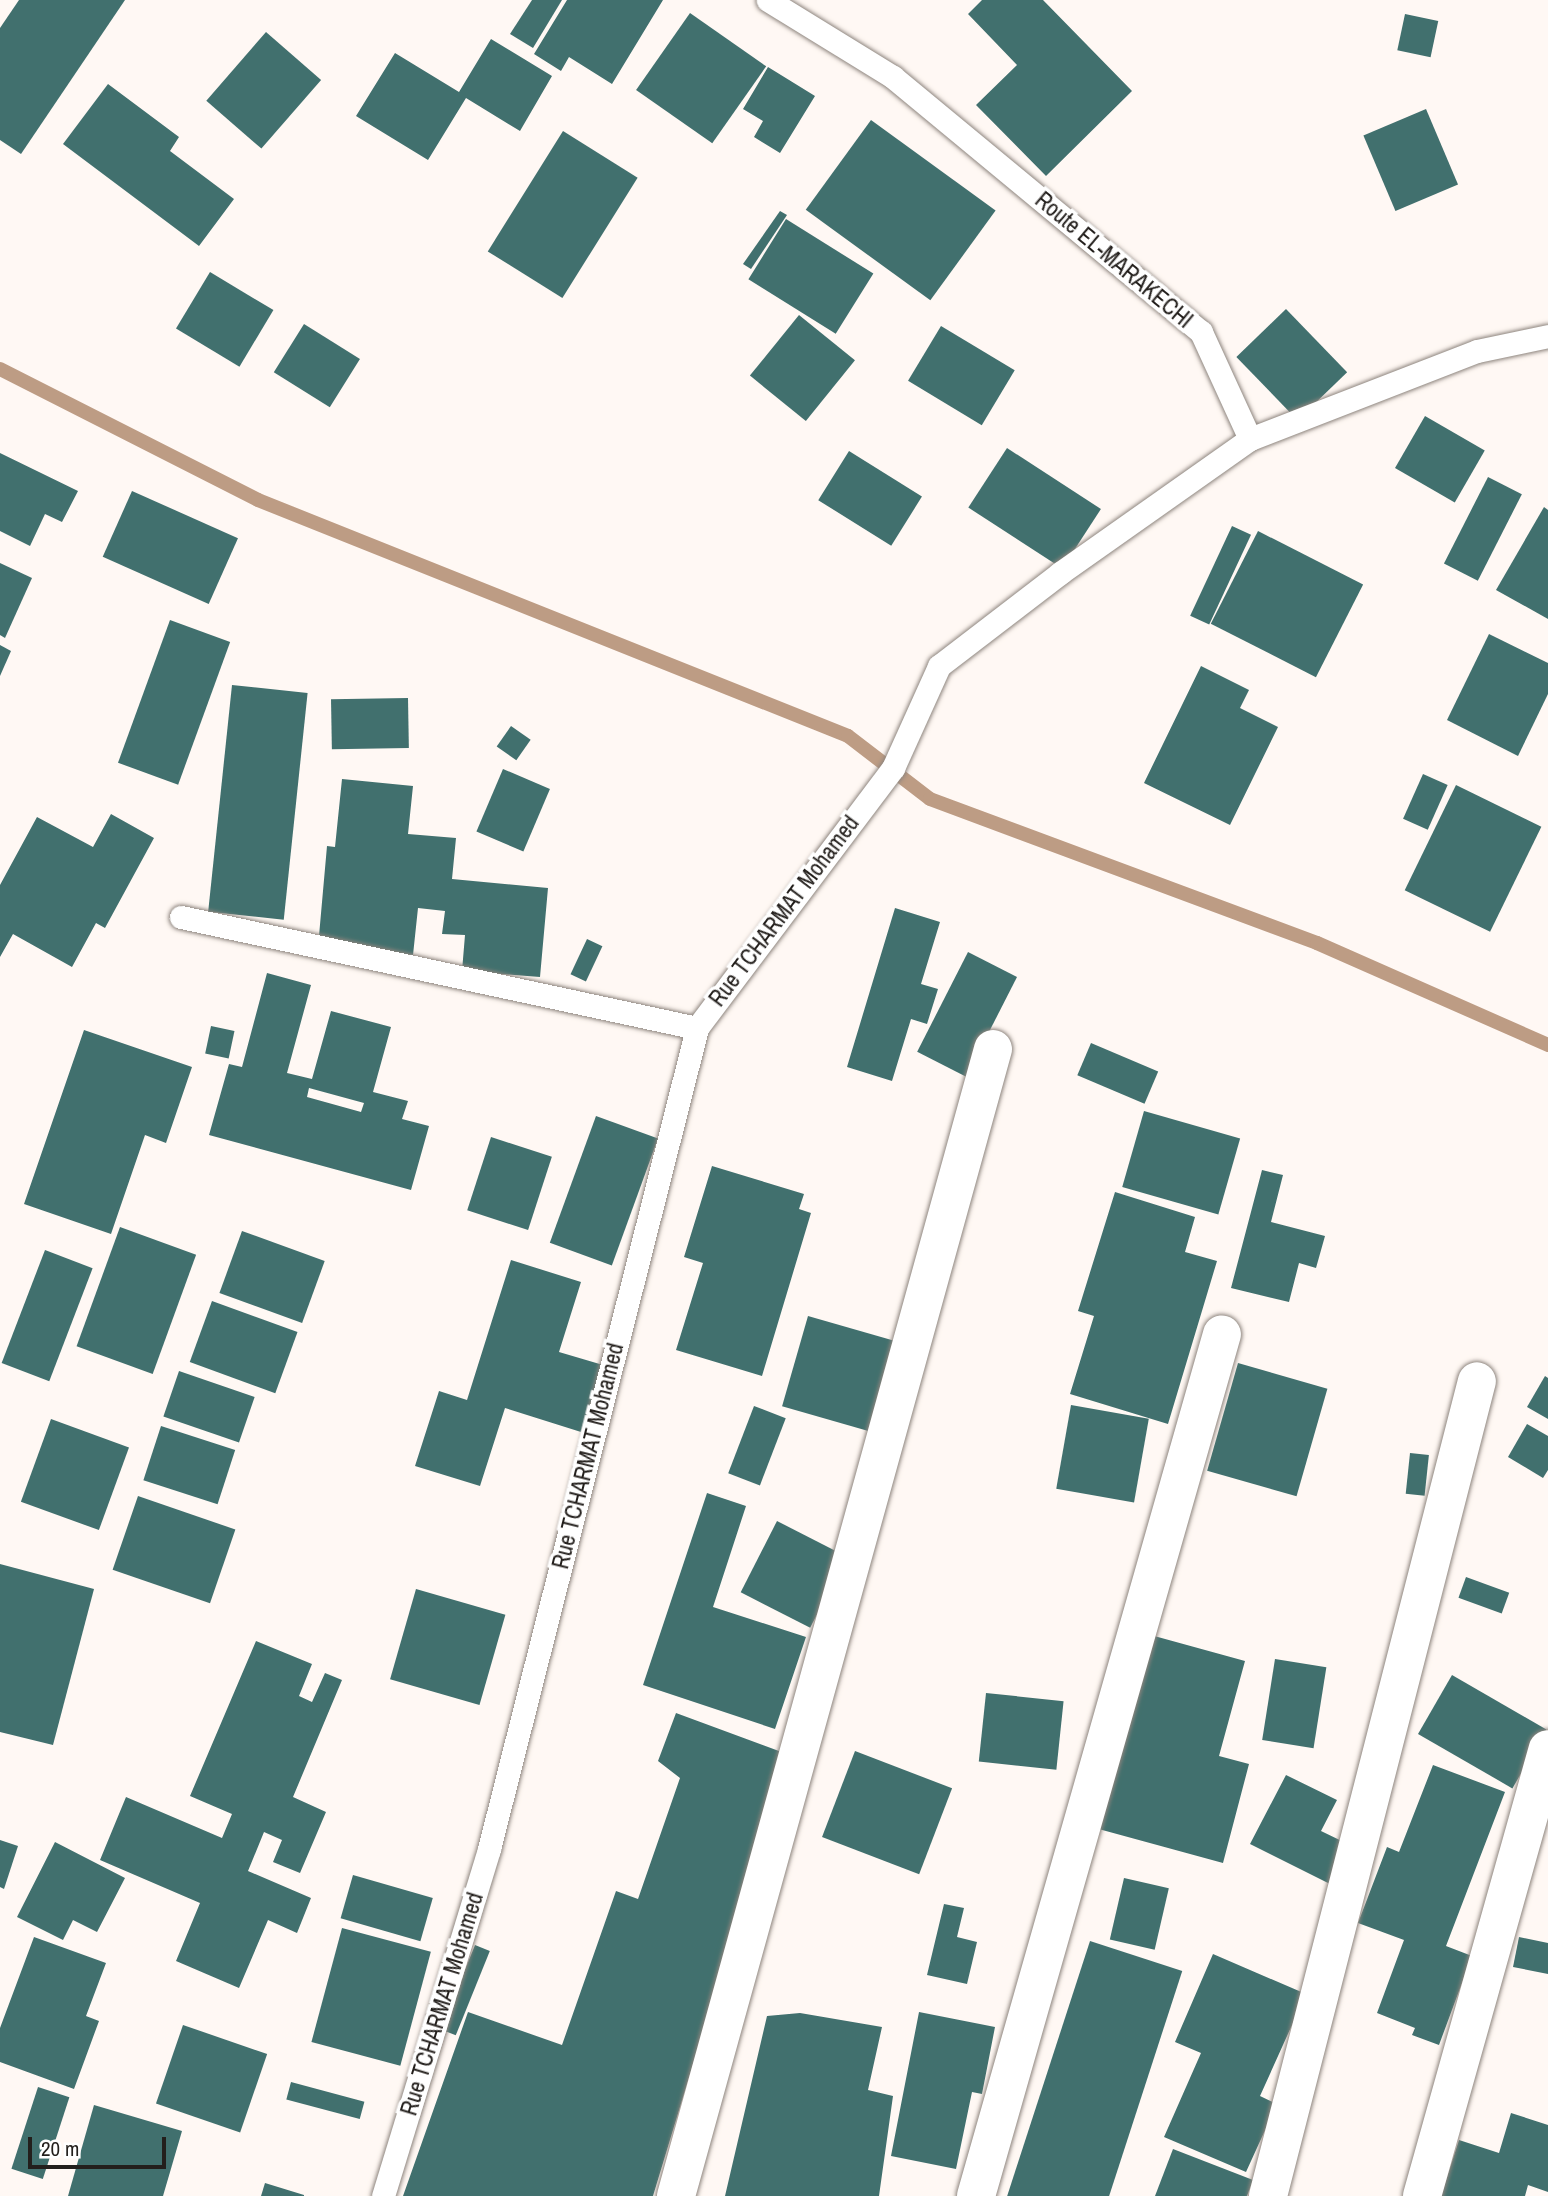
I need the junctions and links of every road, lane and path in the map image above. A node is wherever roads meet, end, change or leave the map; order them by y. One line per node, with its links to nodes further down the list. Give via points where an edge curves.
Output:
1 (768, 0): 3 (lane, Route EL-MARAKECHI, via 893,77 1201,332)
2 (1548, 336): 3 (lane, via 1477,351)
3 (1250, 439): 5 (lane, Rue TCHARMAT Mohamed, via 1060,573 939,666 892,768)
4 (181, 917): 5 (lane)
5 (696, 1028): 10 (lane, Rue TCHARMAT Mohamed, via 489,1849)
6 (993, 1049): 11 (street)
7 (1222, 1334): 12 (street)
8 (1476, 1381): 13 (street)
9 (1548, 1749): 14 (street)
10 (383, 2196)
11 (676, 2196)
12 (976, 2196)
13 (1268, 2196)
14 (1422, 2196)

